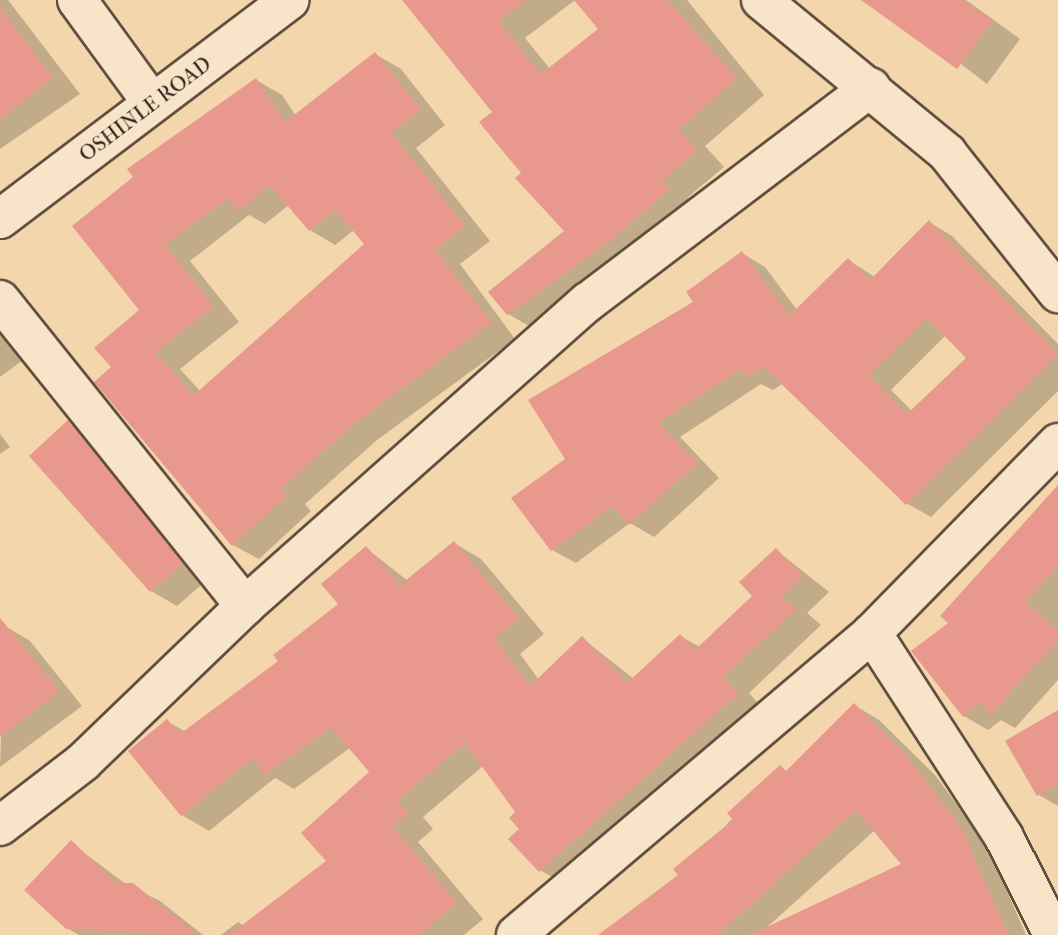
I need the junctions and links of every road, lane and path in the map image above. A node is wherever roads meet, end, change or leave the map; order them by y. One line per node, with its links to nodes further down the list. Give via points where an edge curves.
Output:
1 (76, 0): 5 (street)
2 (290, 0): 5 (street, OSHINLE ROAD)
3 (761, 0): 4 (street)
4 (871, 87): 7 (street, via 947,153); 10 (street, via 588,302)
5 (152, 103): 6 (street, OSHINLE ROAD)
6 (0, 219)
7 (1058, 293)
8 (0, 300): 10 (street)
9 (1058, 443): 11 (street)
10 (245, 606): 12 (street, via 83,762)
11 (872, 633): 13 (street); 14 (street, via 1004,837)
12 (0, 826)
13 (516, 935)
14 (1053, 935)

